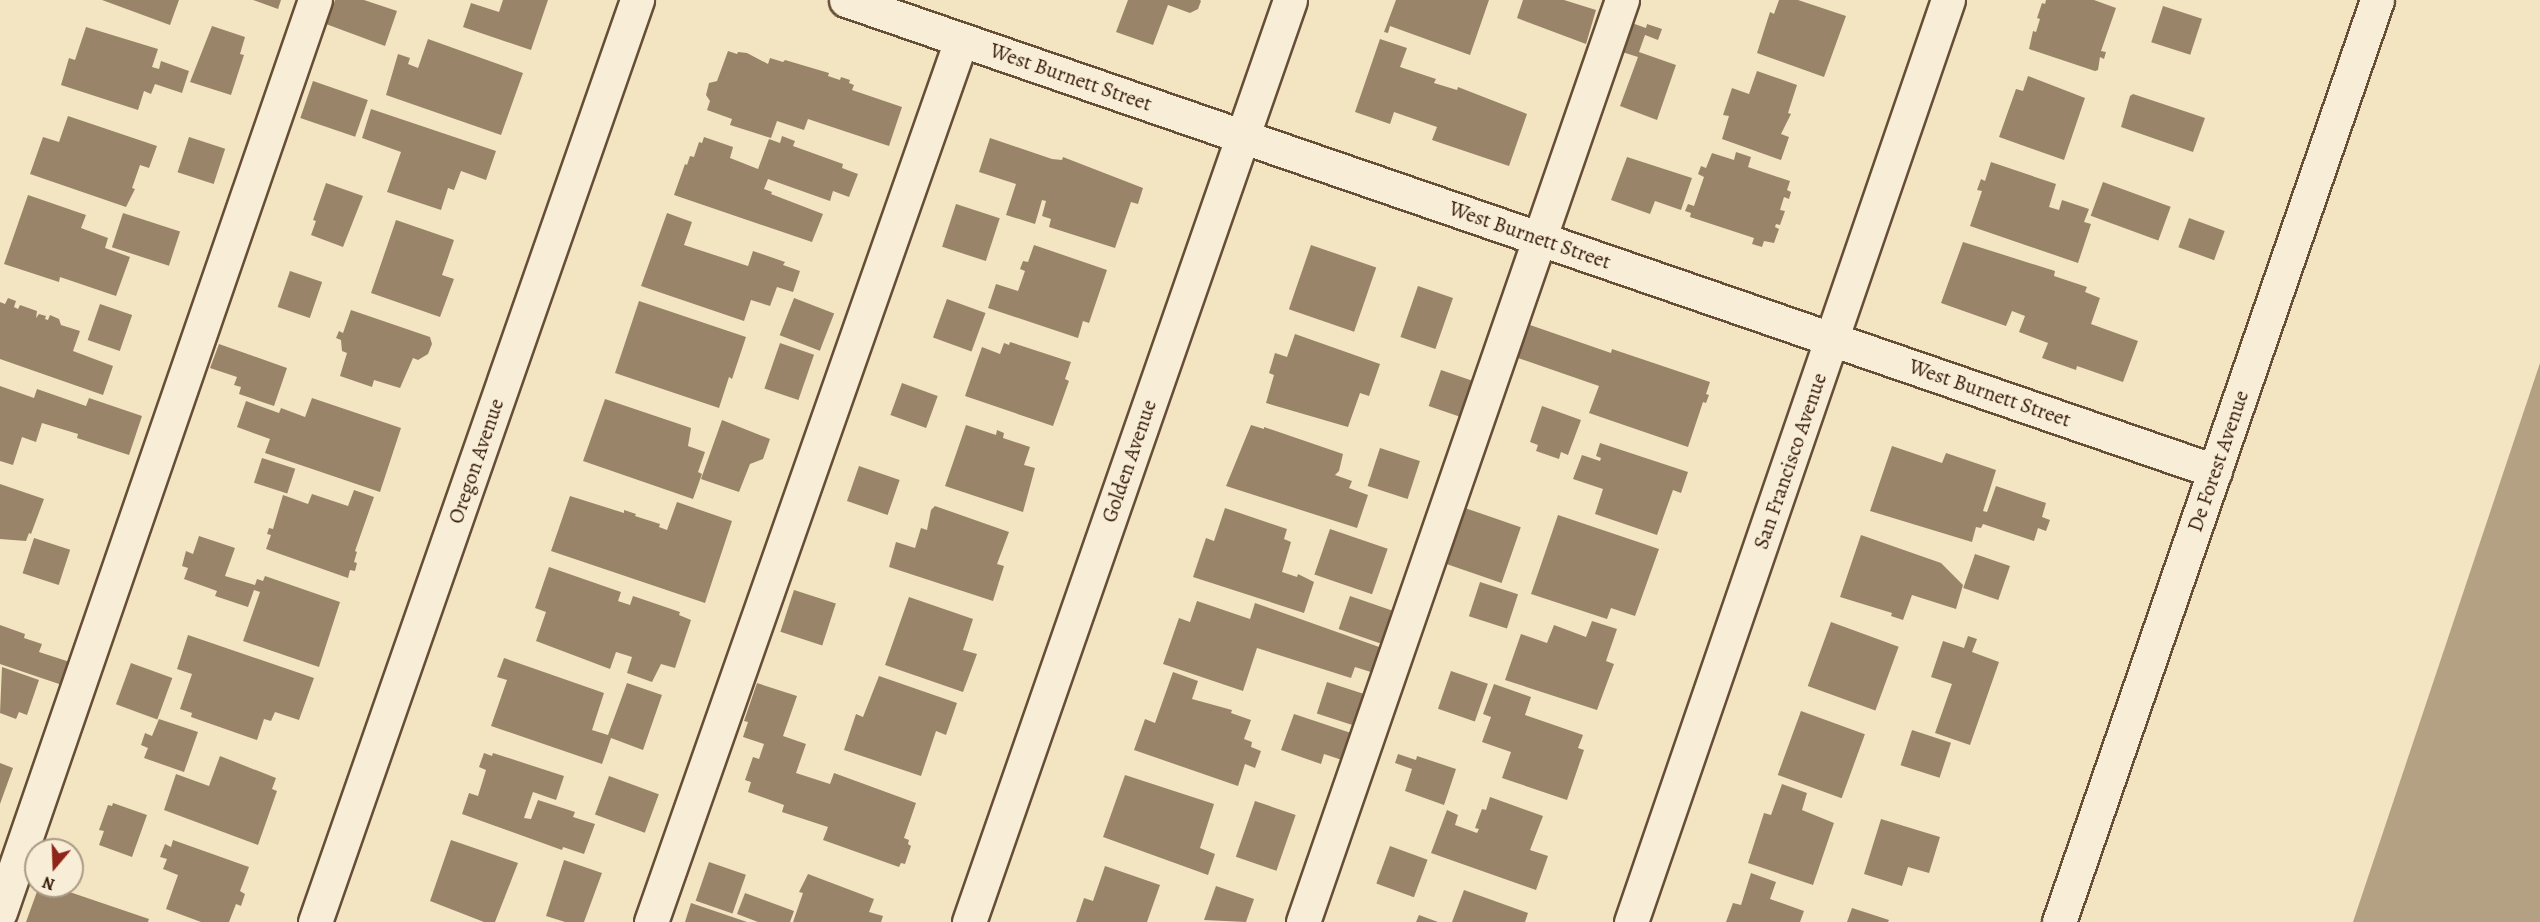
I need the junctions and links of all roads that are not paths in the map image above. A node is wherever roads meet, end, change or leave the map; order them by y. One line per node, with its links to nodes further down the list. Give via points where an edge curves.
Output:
1 (315, 0): 13 (street)
2 (637, 0): 14 (street, Oregon Avenue)
3 (846, 0): 8 (street, West Burnett Street)
4 (1290, 0): 9 (street, Golden Avenue)
5 (1622, 0): 10 (street)
6 (1948, 0): 11 (street, San Francisco Avenue)
7 (2377, 0): 12 (street, De Forest Avenue)
8 (961, 40): 9 (street, West Burnett Street); 15 (street)
9 (1243, 136): 10 (street, West Burnett Street); 16 (street, Golden Avenue)
10 (1540, 238): 11 (street, West Burnett Street); 17 (street)
11 (1832, 339): 12 (street, West Burnett Street); 18 (street, San Francisco Avenue)
12 (2215, 471): 19 (street, De Forest Avenue)
13 (0, 912)
14 (315, 922)
15 (651, 922)
16 (969, 922)
17 (1303, 922)
18 (1631, 922)
19 (2059, 922)

